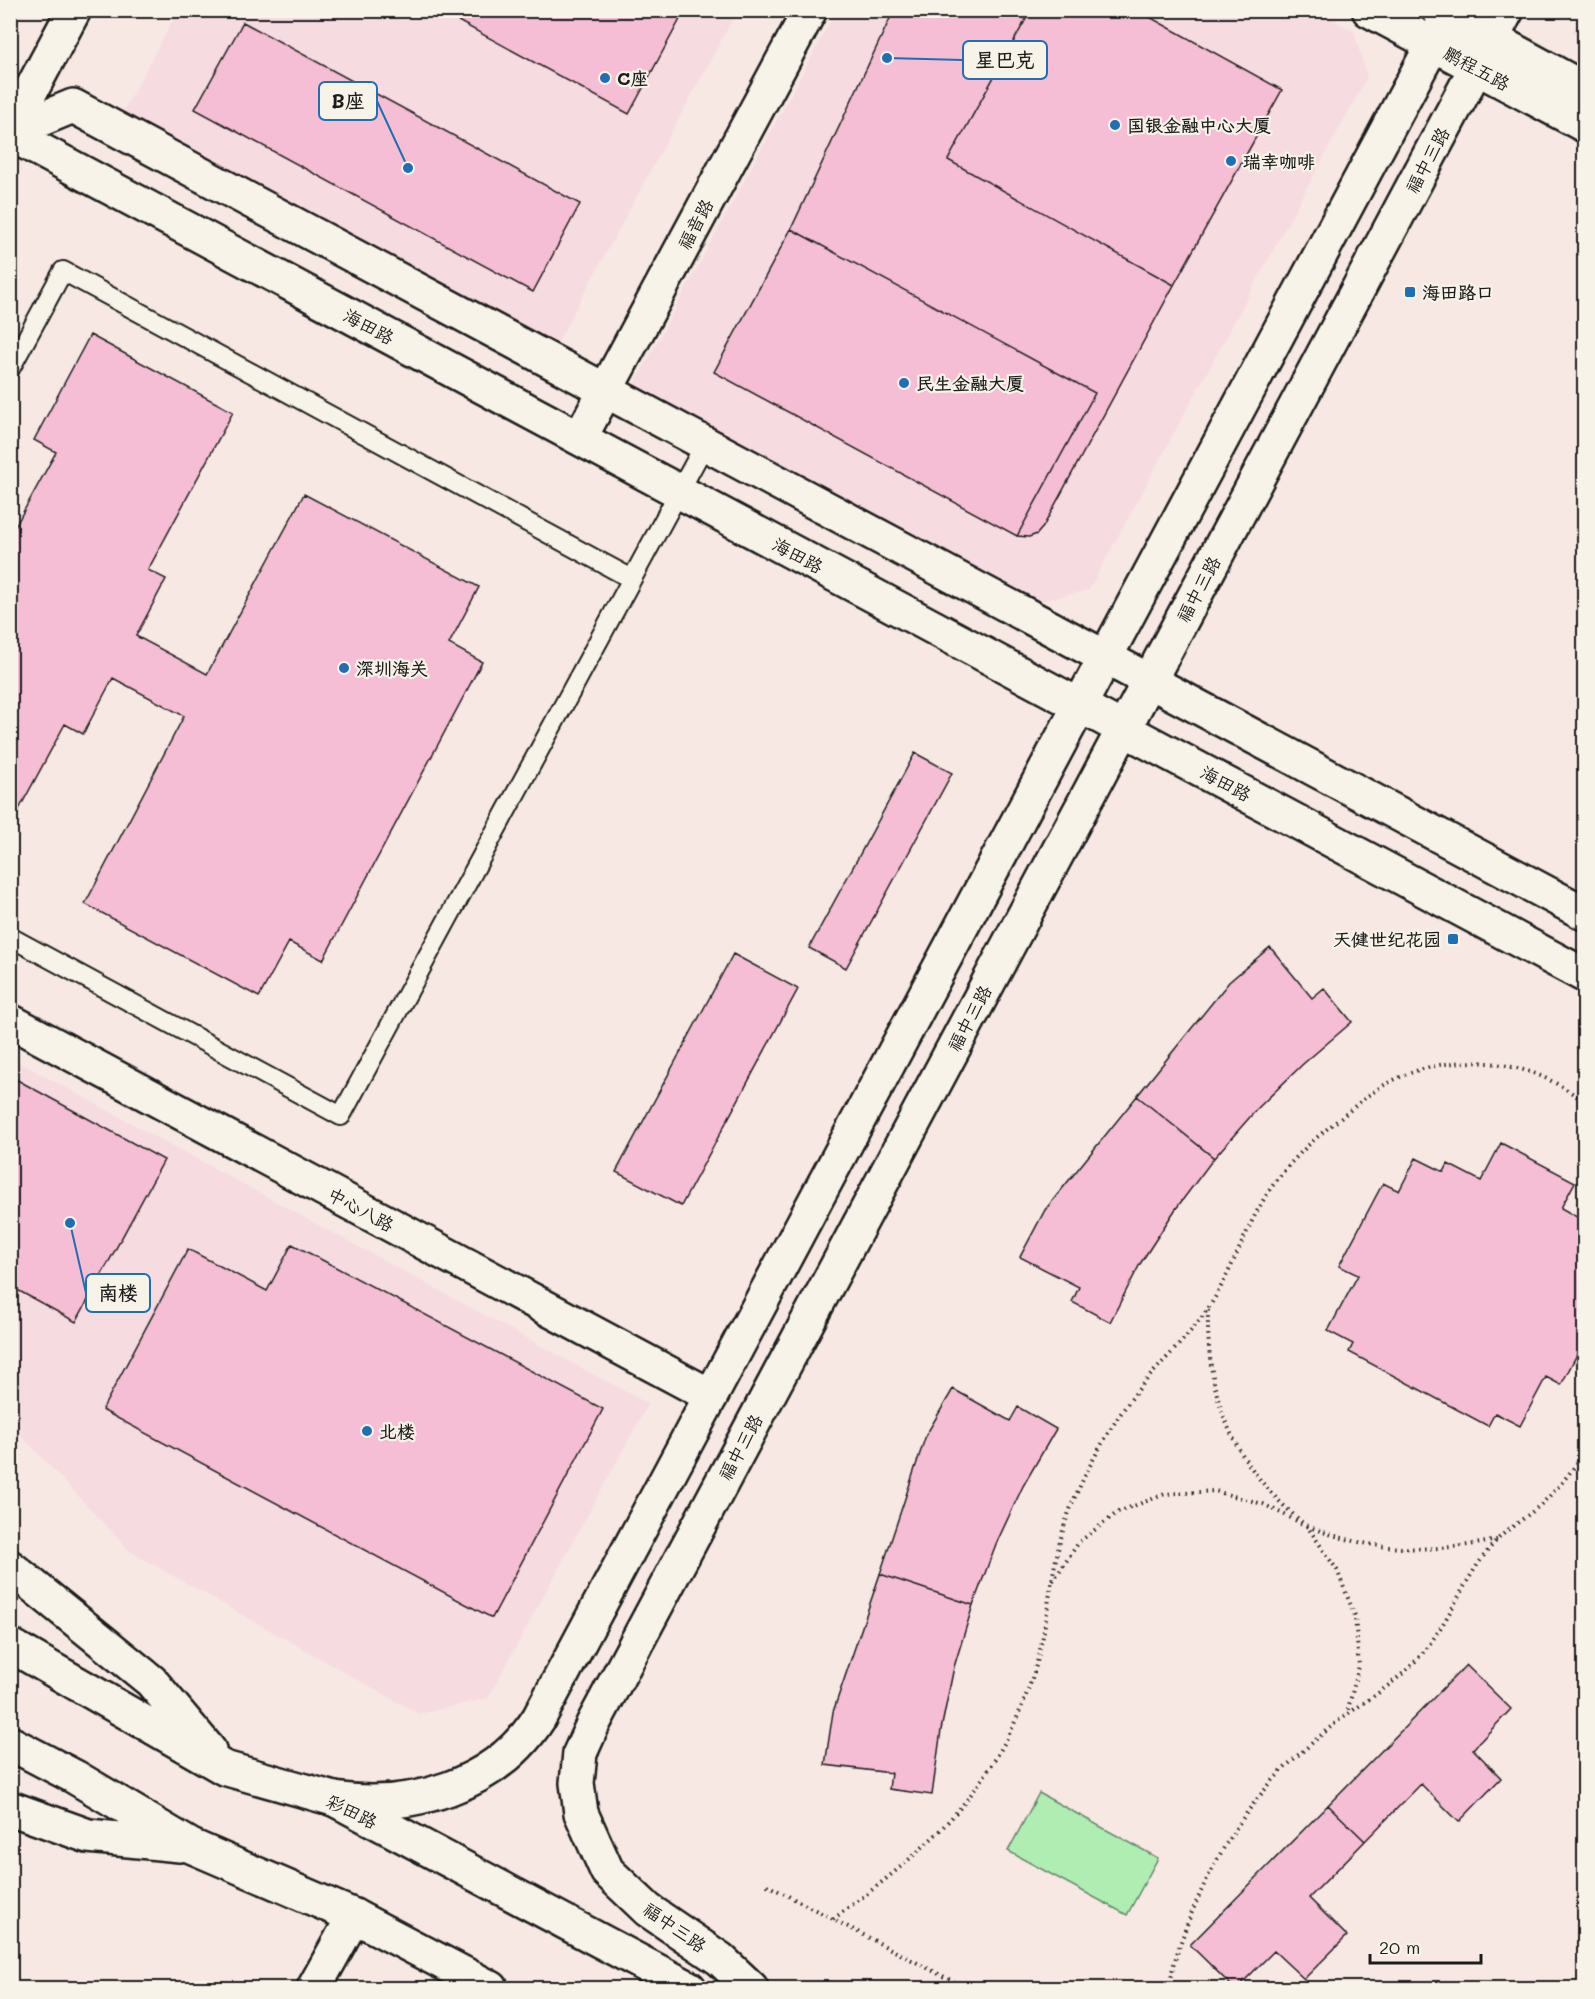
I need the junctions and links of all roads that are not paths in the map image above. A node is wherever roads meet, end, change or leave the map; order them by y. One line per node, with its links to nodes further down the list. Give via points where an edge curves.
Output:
1 (74, 10): 10 (street)
2 (810, 10): 12 (street, 福音路)
3 (1369, 10): 6 (street, 鹏程五路)
4 (1507, 10): 7 (street, 福中三路)
5 (1446, 12): 6 (street); 7 (street, 鹏程五路)
6 (1433, 45): 7 (street, 鹏程五路); 17 (street)
7 (1484, 53): 8 (street, 鹏程五路); 9 (street, 鹏程五路); 18 (street, 福中三路)
8 (1584, 89)
9 (1584, 125)
10 (10, 132): 12 (street, via 73,106); 13 (street, 海田路)
11 (10, 369): 16 (lane, via 63,272)
12 (605, 390): 13 (street, 福音路); 14 (street)
13 (580, 438): 15 (street, 海田路)
14 (705, 444): 15 (lane); 17 (street)
15 (679, 492): 16 (lane); 19 (street, 海田路)
16 (632, 579): 22 (lane, via 341,1116)
17 (1106, 657): 18 (street); 19 (street)
18 (1149, 681): 20 (street, 福中三路); 21 (street)
19 (1080, 706): 20 (street, 海田路); 25 (street)
20 (1124, 729): 23 (street, 海田路); 37 (street, 福中三路, via 580,1753 581,1813 607,1871 648,1910 720,1959)
21 (1584, 913)
22 (10, 937)
23 (1584, 975)
24 (10, 1021): 25 (street, 中心八路)
25 (711, 1396): 30 (street, via 528,1734 483,1772 432,1794 383,1802)
26 (10, 1567): 29 (street, via 151,1681)
27 (10, 1645): 29 (street, 彩田路)
28 (10, 1743): 32 (street)
29 (224, 1768): 30 (street, 彩田路)
30 (334, 1799): 36 (street, 彩田路)
31 (10, 1808): 32 (street, via 88,1836)
32 (191, 1846): 33 (street)
33 (354, 1916): 34 (street); 35 (street)
34 (314, 1989)
35 (490, 1989)
36 (689, 1989)
37 (751, 1989)

